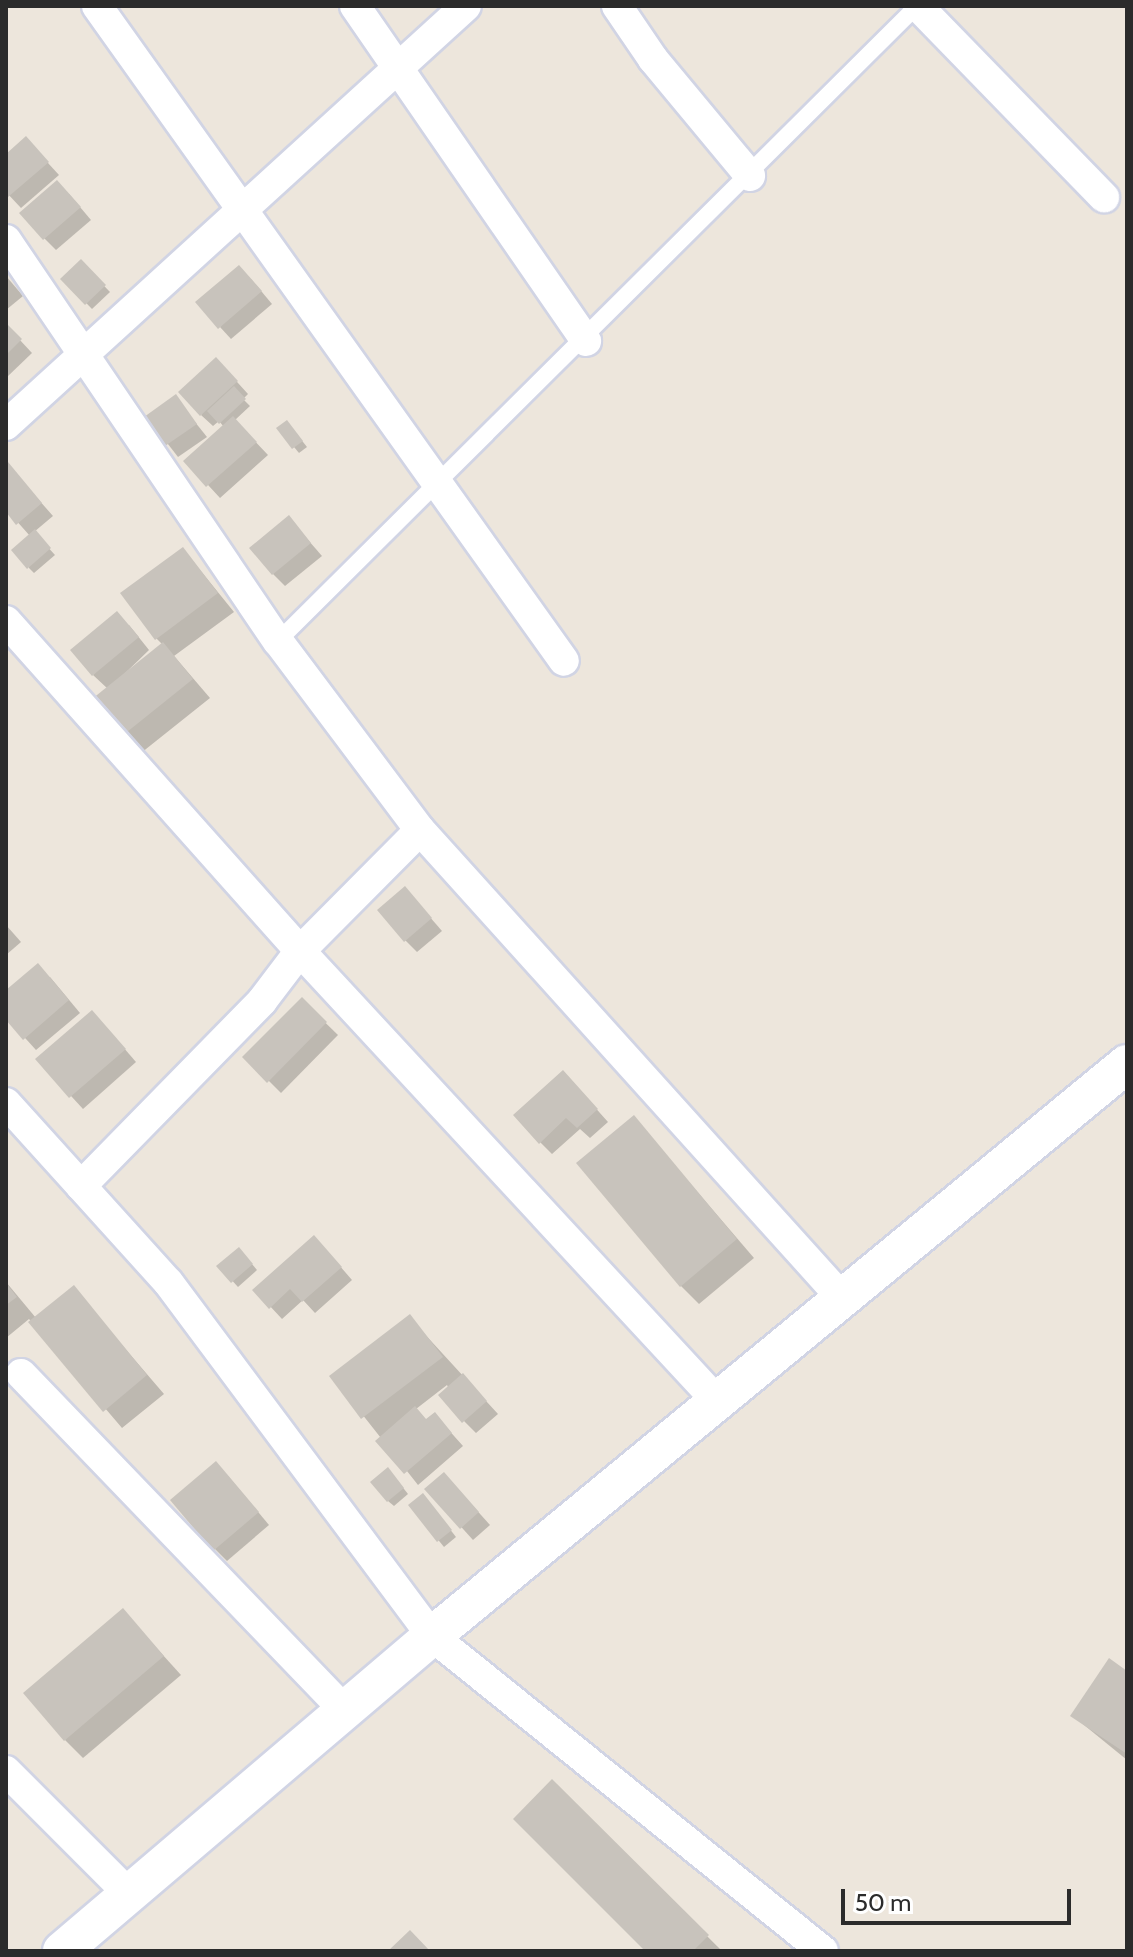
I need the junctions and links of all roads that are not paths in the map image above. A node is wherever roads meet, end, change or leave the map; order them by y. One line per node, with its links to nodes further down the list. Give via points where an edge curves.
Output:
1 (97, 6): 9 (street)
2 (355, 6): 6 (street)
3 (466, 6): 6 (street)
4 (617, 6): 7 (street, via 653,59)
5 (918, 6): 7 (lane); 8 (street)
6 (398, 68): 9 (street); 11 (street)
7 (750, 176): 11 (lane)
8 (1104, 197)
9 (241, 210): 12 (street); 14 (street)
10 (6, 240): 12 (street)
11 (586, 341): 14 (lane)
12 (83, 353): 13 (street); 16 (street)
13 (6, 425)
14 (440, 483): 16 (lane); 17 (street)
15 (6, 621): 19 (street)
16 (278, 641): 18 (street)
17 (564, 661)
18 (420, 830): 19 (street); 23 (street)
19 (300, 951): 22 (street, via 262,1001); 25 (street)
20 (1127, 1064): 23 (street)
21 (6, 1103): 22 (street)
22 (81, 1186): 26 (street, via 168,1282)
23 (842, 1298): 25 (street)
24 (21, 1374): 27 (street)
25 (717, 1401): 26 (street)
26 (432, 1636): 27 (street); 31 (street)
27 (344, 1710): 29 (street)
28 (6, 1771): 29 (street)
29 (128, 1893): 30 (street)
30 (62, 1951)
31 (823, 1951)

